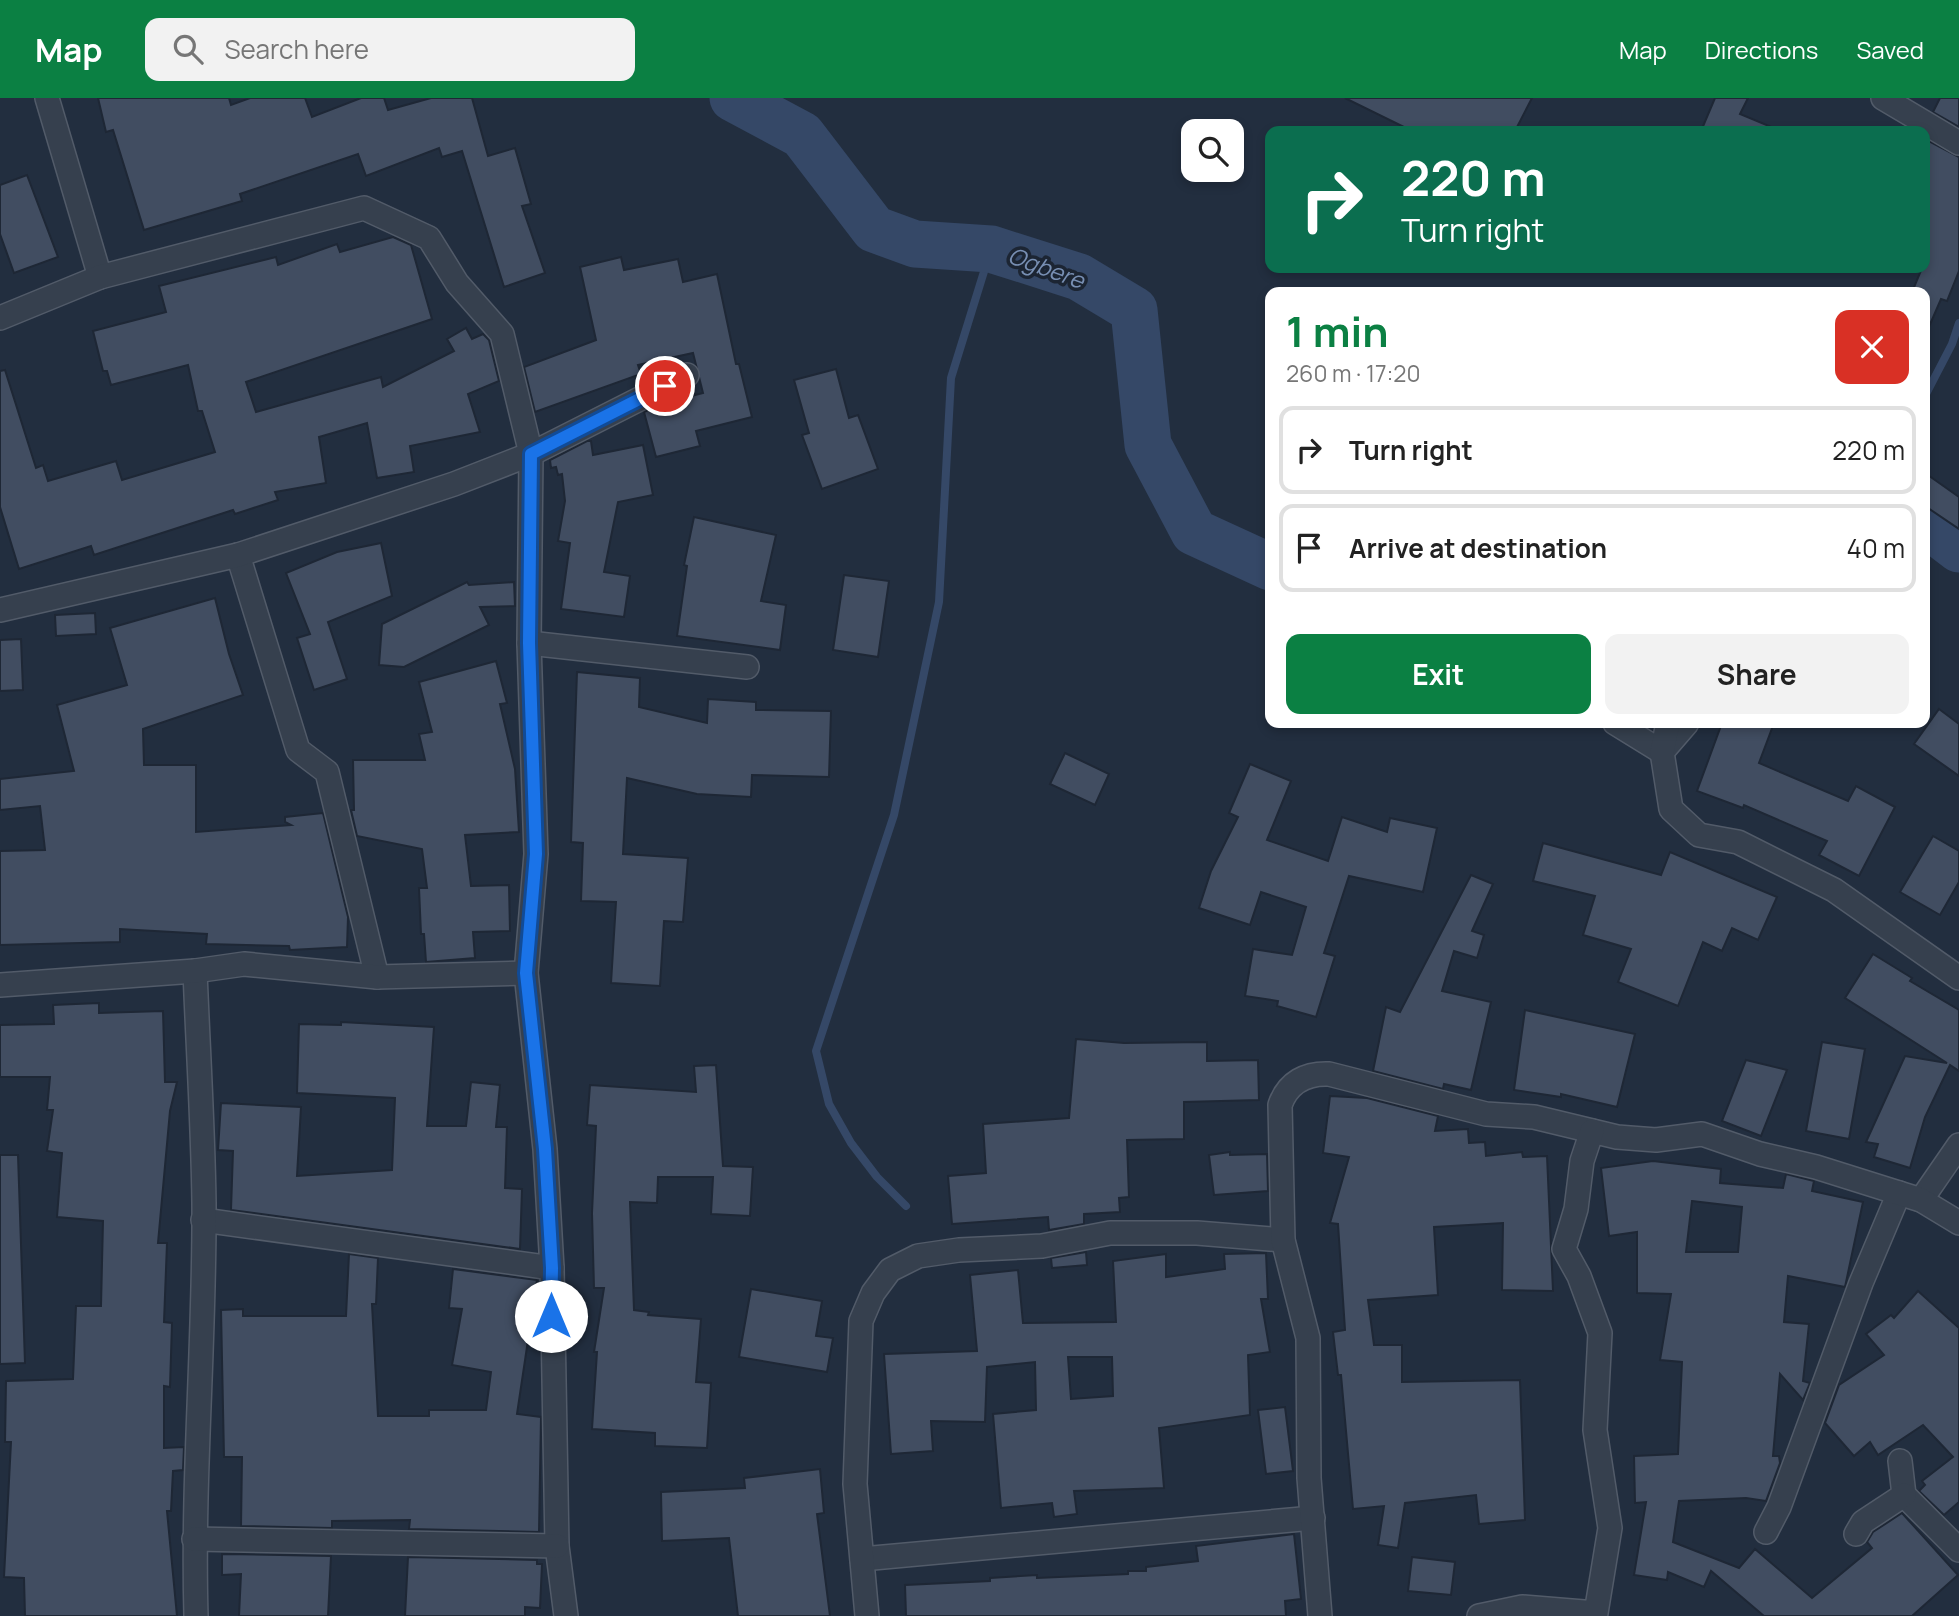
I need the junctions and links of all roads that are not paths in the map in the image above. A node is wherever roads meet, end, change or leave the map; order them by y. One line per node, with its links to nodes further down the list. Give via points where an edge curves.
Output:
1 (47, 98): 5 (street)
2 (1883, 98): 3 (street)
3 (1908, 104): 4 (street)
4 (1959, 142)
5 (100, 277): 6 (street); 8 (street, via 364,208 429,238 457,283 502,334)
6 (0, 318)
7 (687, 375): 8 (street)
8 (531, 454): 9 (street); 11 (street)
9 (238, 555): 10 (street); 19 (street, via 298,750 327,772)
10 (0, 610)
11 (529, 643): 12 (street); 18 (street, via 536,854)
12 (747, 667)
13 (1623, 728): 16 (street)
14 (1667, 728): 16 (street)
15 (1683, 728): 16 (street)
16 (1662, 752): 20 (street, via 1671,809 1699,835 1738,842 1834,890)
17 (195, 971): 19 (street, via 244,964); 21 (street); 26 (street)
18 (526, 973): 19 (street); 29 (street)
19 (377, 977)
20 (1959, 978)
21 (0, 985)
22 (1592, 1131): 24 (street, via 1656,1140 1702,1134); 28 (street, via 1534,1118 1486,1114 1396,1088 1312,1073 1290,1087 1280,1105); 43 (street, via 1564,1249 1580,1276 1600,1333 1595,1430 1610,1528 1596,1613 1522,1607)
23 (1959, 1145): 25 (street)
24 (1899, 1193): 25 (street); 33 (street)
25 (1921, 1200): 27 (street)
26 (203, 1220): 29 (street); 35 (street)
27 (1959, 1223)
28 (1283, 1240): 32 (street, via 1308,1339); 38 (street, via 1197,1233 1110,1233 1042,1246 918,1256 890,1270 861,1321 855,1484)
29 (552, 1268): 36 (street)
30 (1900, 1461): 31 (street)
31 (1904, 1495): 34 (street, via 1863,1522); 37 (street)
32 (1312, 1518): 38 (street); 42 (street)
33 (1766, 1532)
34 (1856, 1534)
35 (194, 1539): 36 (street); 39 (street)
36 (557, 1546): 40 (street)
37 (1959, 1550)
38 (862, 1559): 41 (street)
39 (196, 1616)
40 (566, 1616)
41 (867, 1616)
42 (1320, 1616)
43 (1479, 1616)

